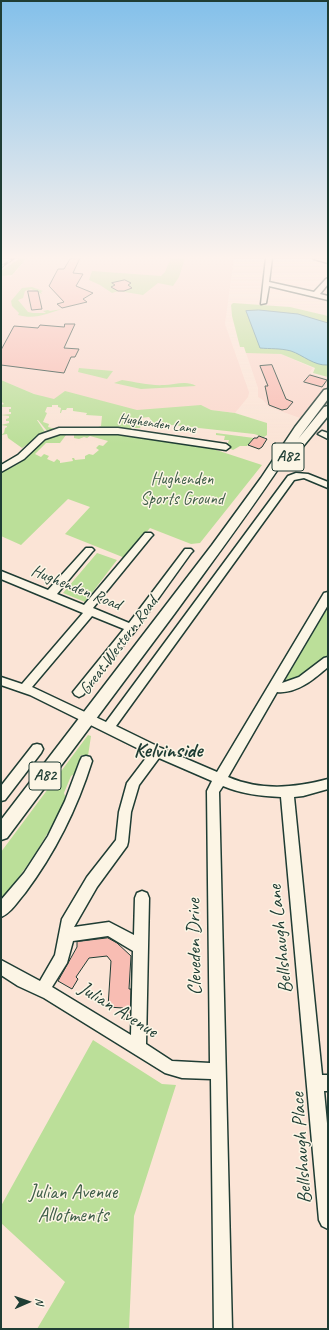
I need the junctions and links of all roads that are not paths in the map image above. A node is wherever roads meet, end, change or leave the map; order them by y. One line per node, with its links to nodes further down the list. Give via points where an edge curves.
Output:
1 (328, 392): 5 (main road, Great Western Road / A82, via 299,429)
2 (328, 409): 5 (main road, Great Western Road / A82)
3 (226, 448): 4 (street, Hughenden Lane, via 118,430 59,431 42,437 21,457)
4 (1, 469)
5 (265, 481): 20 (main road, Great Western Road / A82)
6 (328, 485): 21 (street, via 302,475 294,476 286,484)
7 (148, 535): 13 (street)
8 (89, 550): 11 (street)
9 (188, 551): 14 (street)
10 (4, 576): 11 (street, Hughenden Road)
11 (50, 595): 13 (street, Hughenden Road)
12 (328, 596): 17 (street, Cleveden Drive)
13 (88, 610): 14 (street, Hughenden Road); 18 (street)
14 (131, 628): 19 (street)
15 (328, 661): 17 (street, via 292,686)
16 (1, 681): 18 (street)
17 (274, 687): 25 (street, Cleveden Drive)
18 (25, 688): 20 (street)
19 (79, 692)
20 (88, 719): 21 (street); 29 (main road, Great Western Road / A82)
21 (108, 728): 23 (street)
22 (37, 749): 28 (street)
23 (158, 752): 25 (street); 32 (street, via 133,783 125,812 122,842 92,882 66,924)
24 (86, 761): 31 (street, via 74,796 58,830 23,883)
25 (220, 778): 27 (street, via 248,790); 37 (street, Cleveden Drive, via 213,797)
26 (328, 784): 27 (street)
27 (287, 792): 38 (street, Bellshaugh Lane)
28 (1, 796)
29 (1, 833)
30 (142, 898): 33 (street)
31 (1, 910)
32 (66, 935): 33 (street, via 109,929); 35 (street, via 62,958)
33 (141, 947): 36 (street)
34 (1, 967): 35 (street, Julian Avenue)
35 (43, 989): 36 (street, Julian Avenue)
36 (138, 1047): 37 (street, Julian Avenue, via 170,1068)
37 (218, 1071): 40 (street, Cleveden Drive)
38 (322, 1083): 39 (street, Bellshaugh Place)
39 (328, 1220)
40 (223, 1329)

